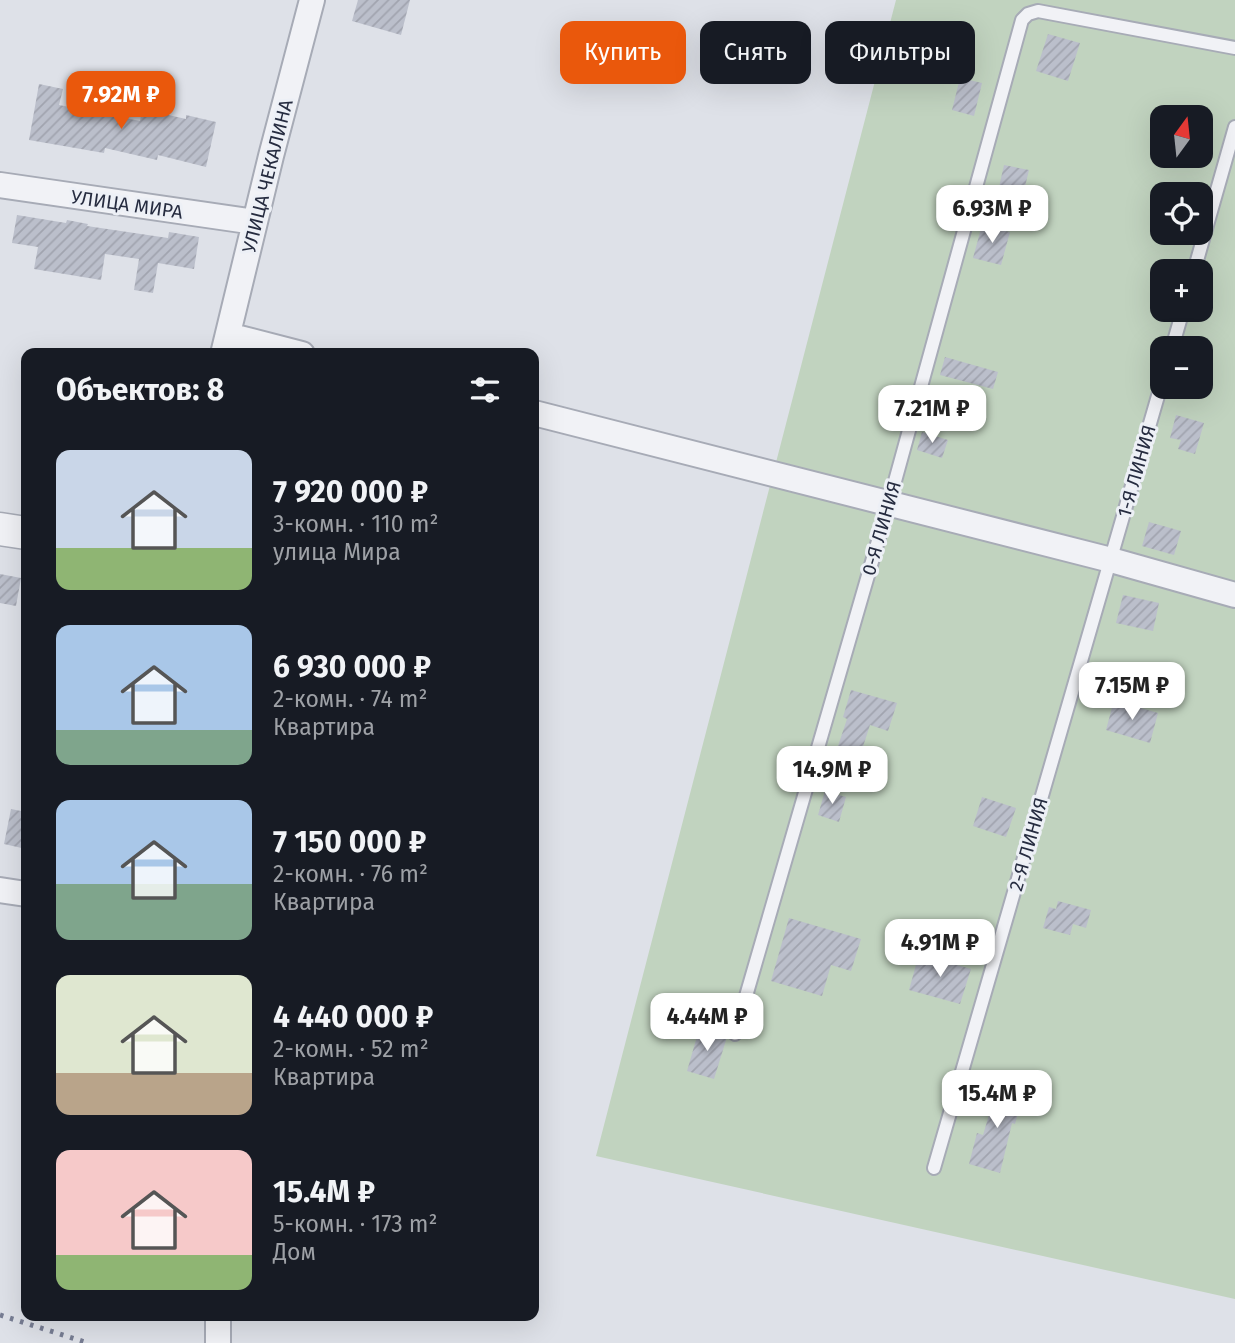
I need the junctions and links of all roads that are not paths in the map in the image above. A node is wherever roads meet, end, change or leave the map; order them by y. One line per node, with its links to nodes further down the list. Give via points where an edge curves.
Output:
1 (313, 0): 5 (street, УЛИЦА ЧЕКАЛИНА)
2 (1235, 48): 11 (lane, 0-Я ЛИНИЯ, via 1038,11 1022,20)
3 (1235, 127): 6 (lane)
4 (0, 185): 5 (street, УЛИЦА МИРА)
5 (254, 222): 7 (street, УЛИЦА ЧЕКАЛИНА)
6 (1197, 259)
7 (226, 344): 8 (street)
8 (256, 348)
9 (1157, 399): 14 (lane, 1-Я ЛИНИЯ)
10 (539, 413): 11 (street)
11 (889, 503): 14 (street); 18 (lane, 0-Я ЛИНИЯ)
12 (0, 529): 13 (street)
13 (21, 532)
14 (1111, 560): 15 (street); 19 (lane, 2-Я ЛИНИЯ)
15 (1235, 595)
16 (0, 890): 17 (street)
17 (21, 893)
18 (736, 1034)
19 (934, 1168)
20 (218, 1321): 21 (street)
21 (218, 1343)

